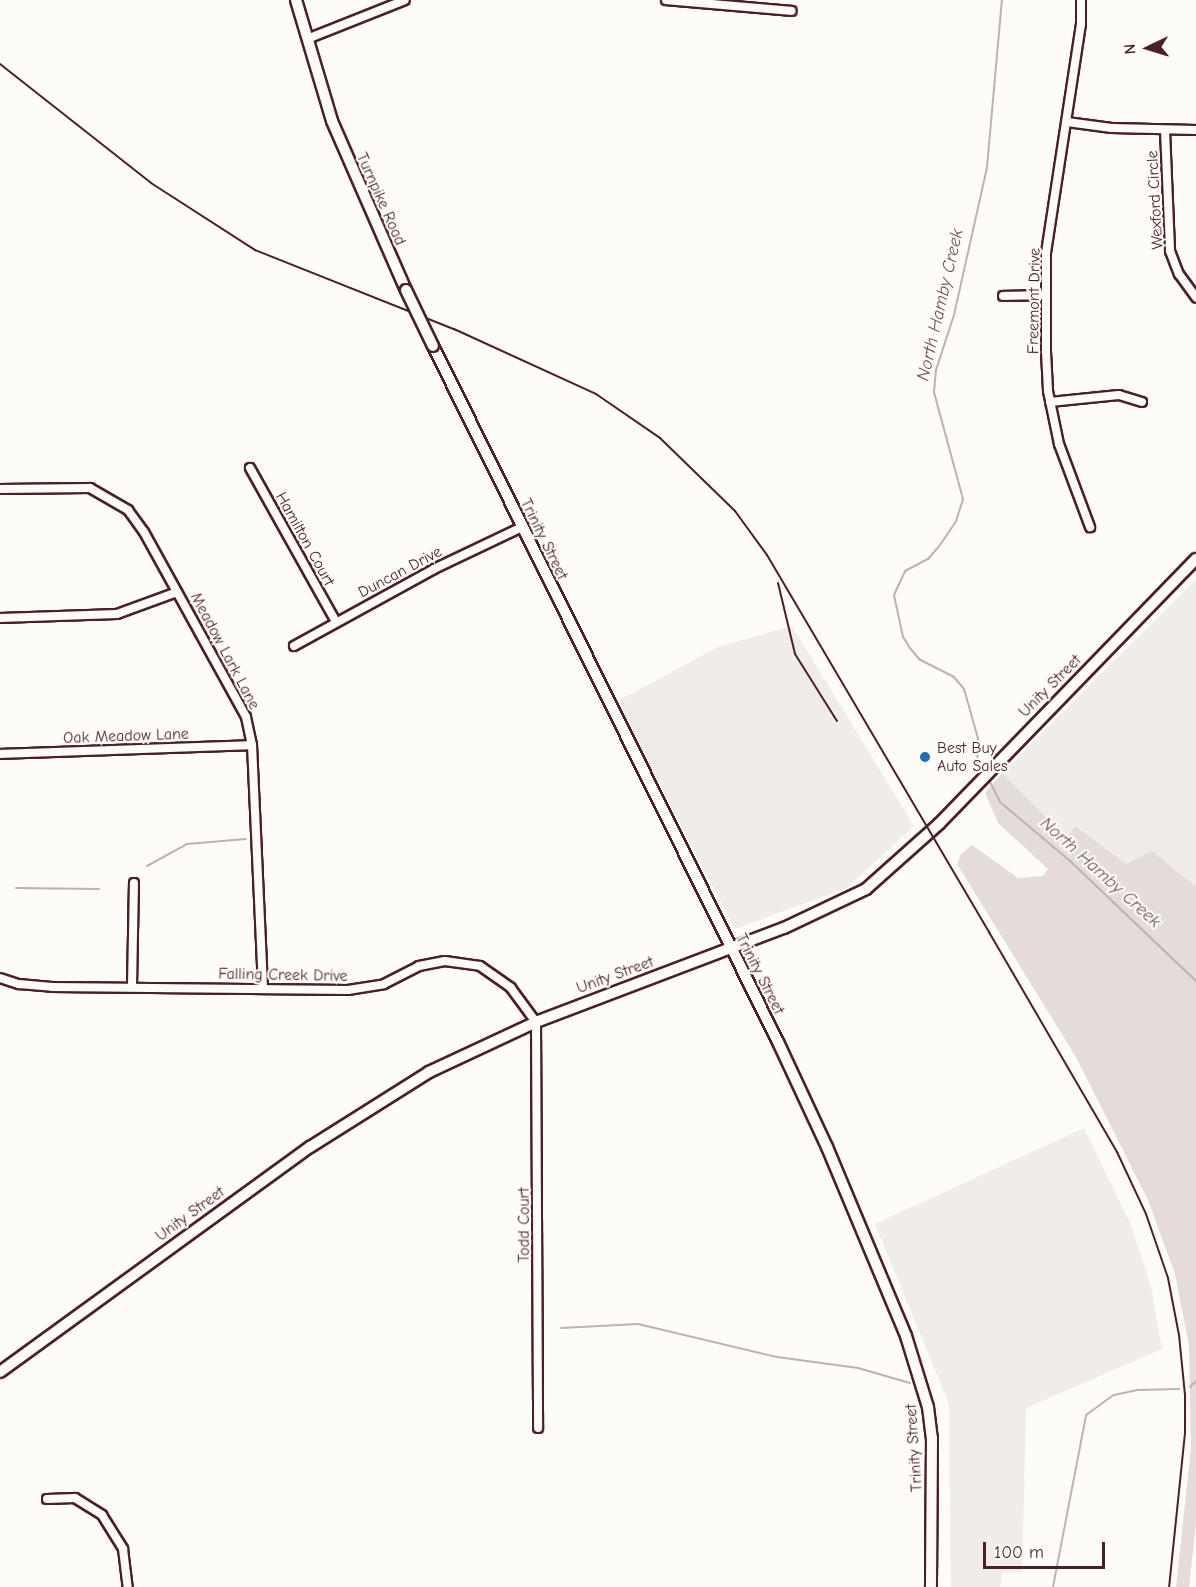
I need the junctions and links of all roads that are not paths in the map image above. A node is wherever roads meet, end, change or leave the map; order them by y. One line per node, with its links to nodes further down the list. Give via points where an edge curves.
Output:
1 (296, 0): 6 (street, Turnpike Road)
2 (405, 0): 6 (street)
3 (666, 0): 5 (street)
4 (1081, 0): 7 (street, Freemont Drive)
5 (792, 11)
6 (307, 39): 13 (street, Turnpike Road, bridge, via 342,149)
7 (1067, 122): 8 (street); 10 (street, Freemont Drive, via 1046,253)
8 (1165, 130): 9 (street); 12 (street, Wexford Circle, via 1170,251 1179,274)
9 (1196, 130)
10 (1046, 295): 11 (street); 14 (street, Freemont Drive)
11 (1003, 296)
12 (1196, 297)
13 (462, 402): 18 (street, Trinity Street)
14 (1050, 402): 15 (street, via 1119,395); 19 (street, Freemont Drive, via 1059,444)
15 (1142, 402)
16 (250, 468): 23 (street, Hamilton Court)
17 (0, 489): 21 (street, Meadow Lark Lane, via 78,487 106,495 135,518)
18 (522, 527): 23 (street, Duncan Drive); 28 (street, Trinity Street)
19 (1090, 527)
20 (1196, 559): 28 (street, Unity Street, via 890,870 838,904)
21 (177, 592): 22 (street, via 117,614); 25 (street, Meadow Lark Lane, via 246,717)
22 (0, 618)
23 (336, 622): 24 (street, Duncan Drive)
24 (294, 646)
25 (252, 745): 26 (street, Oak Meadow Lane); 31 (street, Meadow Lark Lane)
26 (0, 754)
27 (134, 883): 30 (street)
28 (730, 950): 32 (street, Unity Street); 37 (street, Trinity Street, via 827,1147 919,1371 932,1438)
29 (0, 978): 30 (street, Falling Creek Drive, via 52,987)
30 (132, 986): 31 (street, Falling Creek Drive)
31 (263, 988): 32 (street, Falling Creek Drive, via 366,988 419,966 459,962 480,966 512,988)
32 (536, 1022): 33 (street, Unity Street, via 429,1072 344,1123); 34 (street, Todd Court)
33 (0, 1372)
34 (538, 1428)
35 (47, 1499): 36 (street, via 75,1498 102,1515 123,1549)
36 (128, 1587)
37 (932, 1587)

